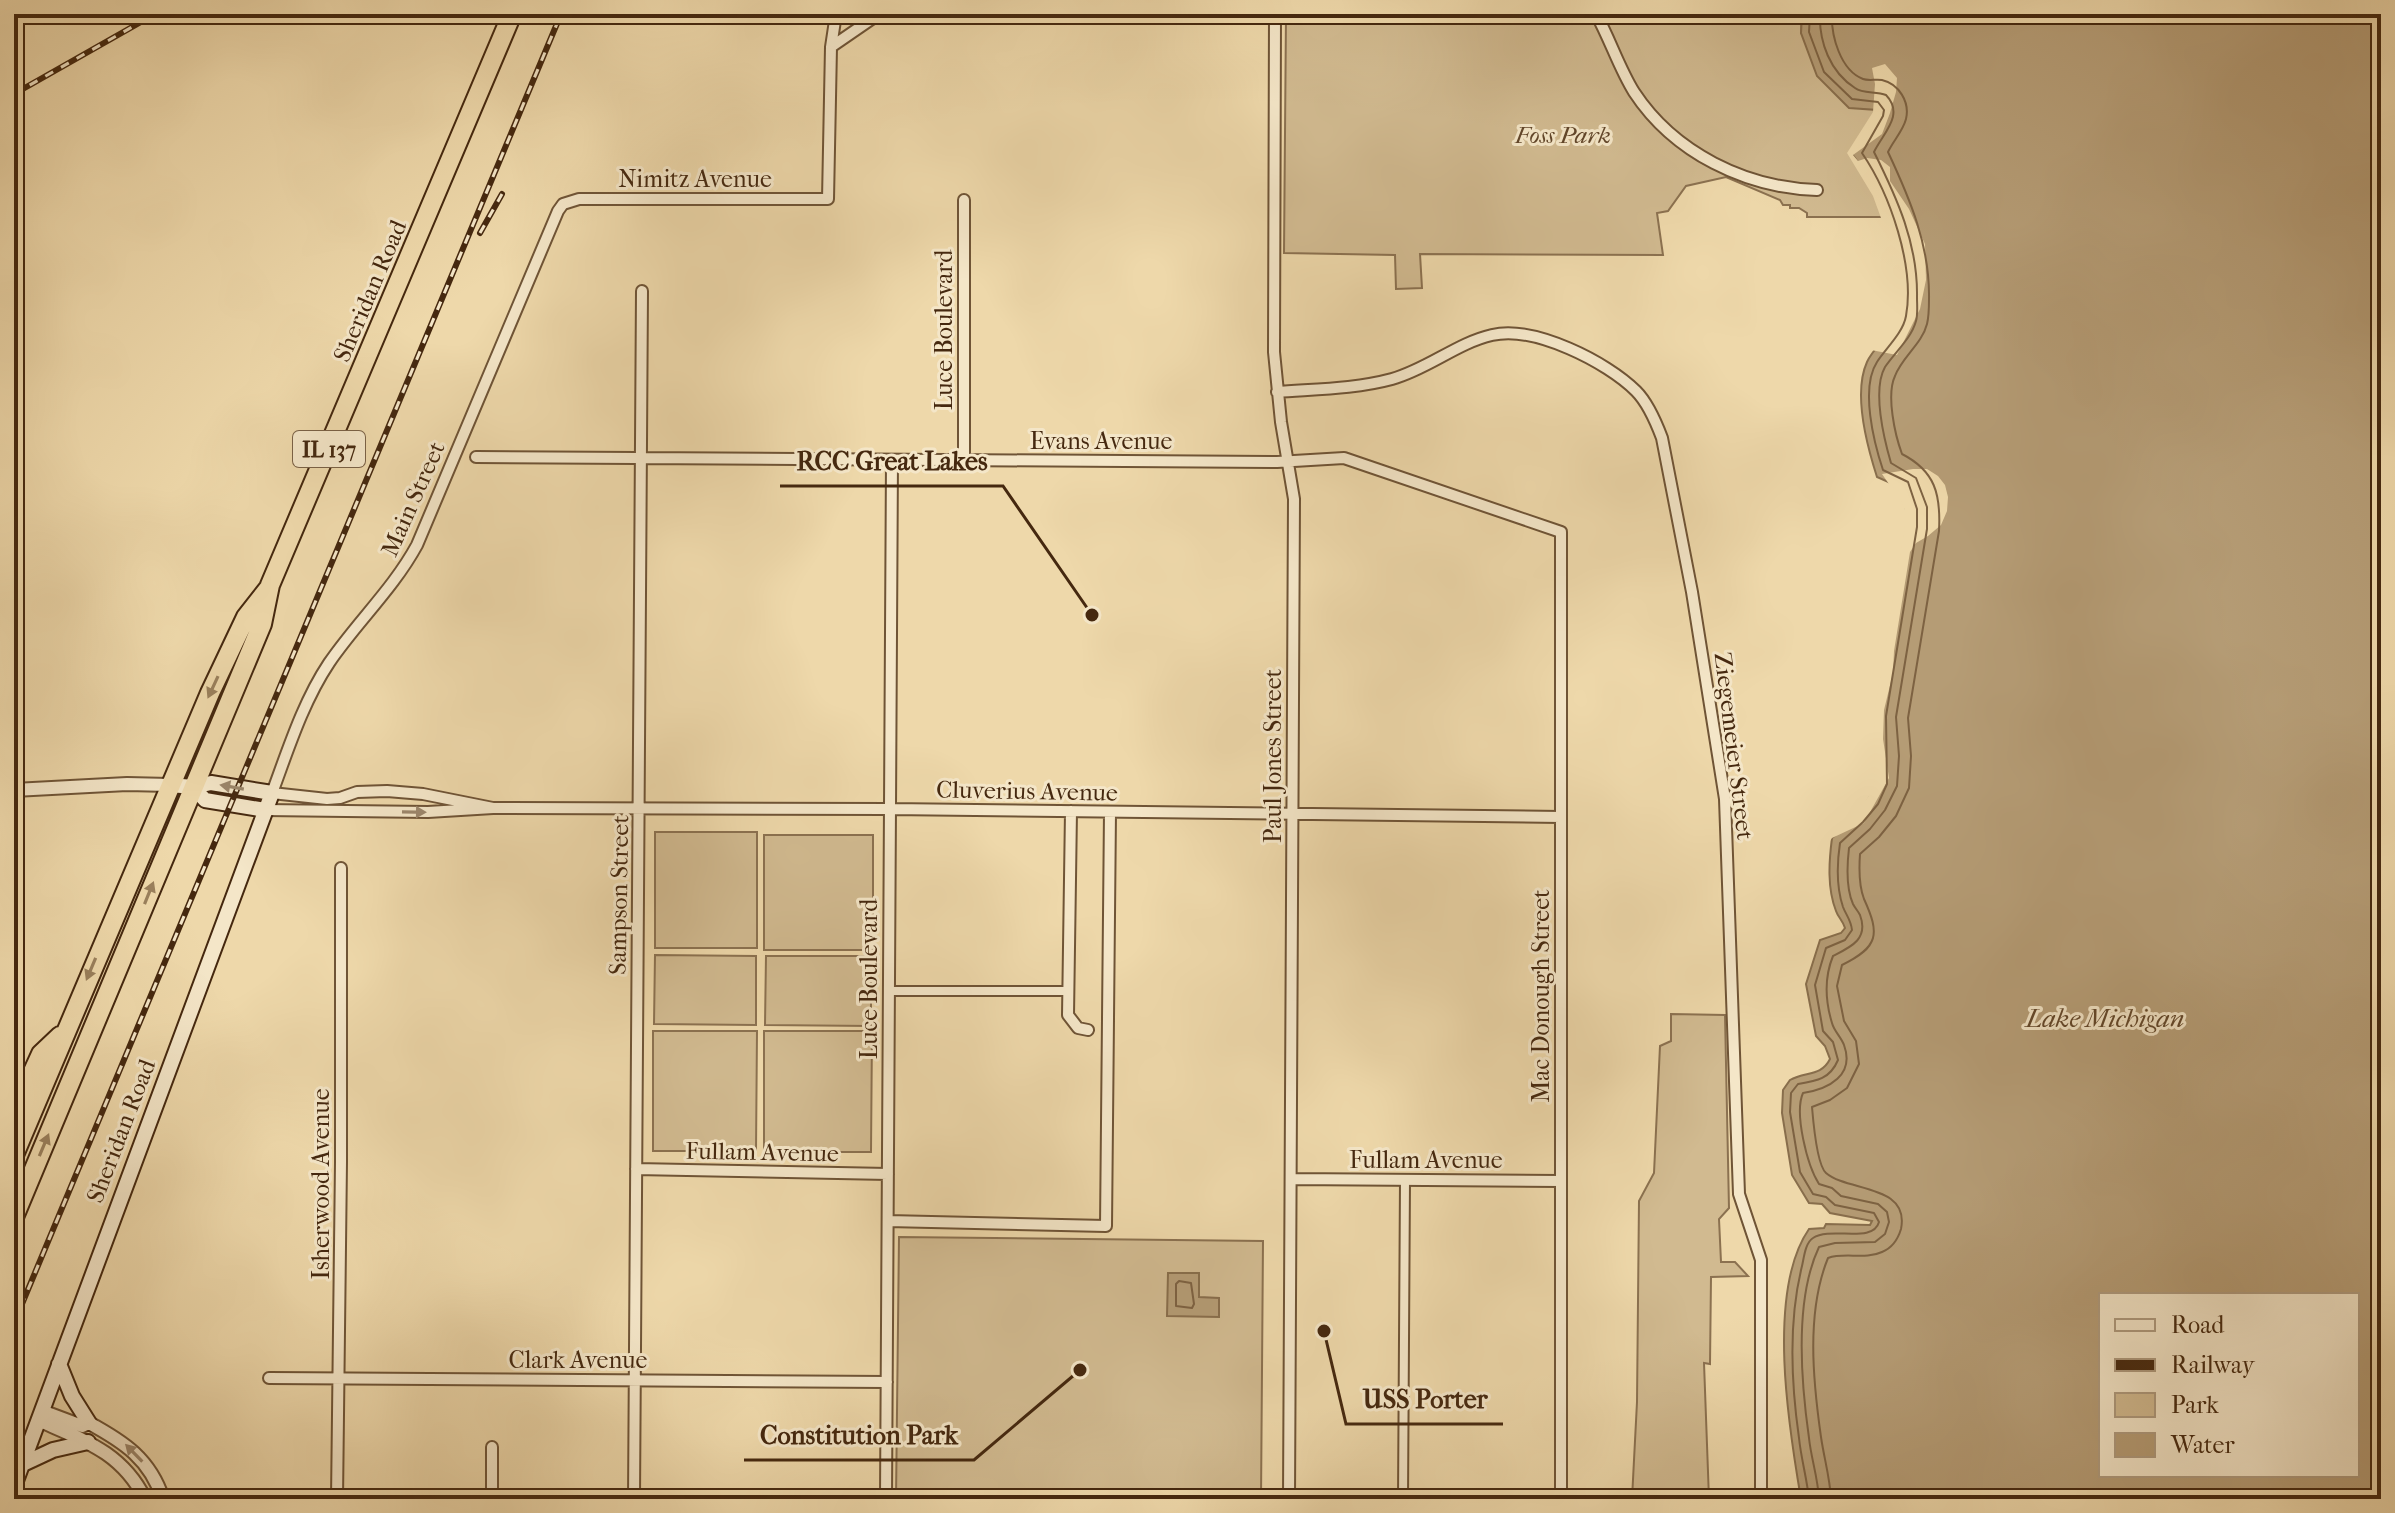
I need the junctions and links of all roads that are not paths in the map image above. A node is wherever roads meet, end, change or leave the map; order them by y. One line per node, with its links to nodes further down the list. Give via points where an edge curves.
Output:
1 (512, 14): 18 (highway, Sheridan Road / IL 137)
2 (836, 14): 6 (street)
3 (879, 14): 6 (street)
4 (1275, 14): 11 (street, Paul Jones Street)
5 (1596, 14): 7 (street, via 1634,91 1695,153 1762,183)
6 (831, 47): 9 (street, Nimitz Avenue, via 828,199 579,199)
7 (1817, 190)
8 (964, 200): 15 (street, Luce Boulevard)
9 (563, 204): 22 (street, Main Street, via 417,545 397,579 323,672)
10 (642, 291): 13 (street, Sampson Street)
11 (1277, 392): 16 (street, Paul Jones Street); 65 (street, Ziegemeier Street, via 1363,386 1419,370 1489,335 1517,333 1537,336 1612,371 1638,392 1657,425 1692,592 1725,799 1739,1194 1761,1260)
12 (476, 457): 13 (street, Evans Avenue)
13 (641, 458): 14 (street, Evans Avenue); 26 (street, Sampson Street)
14 (892, 460): 15 (street, Evans Avenue); 24 (street, Luce Boulevard)
15 (964, 460): 16 (street, Evans Avenue)
16 (1289, 462): 17 (street, Evans Avenue, via 1344,458); 29 (street, Paul Jones Street, via 1294,499)
17 (1523, 519): 30 (street, Mac Donough Street, via 1561,532)
18 (270, 585): 19 (highway, Sheridan Road / IL 137, one-way to 19, via 246,617); 20 (highway, Sheridan Road / IL 137, via 262,624)
19 (170, 785): 20 (main road); 21 (street); 35 (highway, IL 137, one-way to 35)
20 (193, 787): 22 (main road, one-way to 20, via 211,783); 25 (main road, via 205,800); 43 (highway, IL 137, one-way to 20)
21 (14, 790)
22 (272, 793): 23 (street, Cluverius Avenue, via 340,798 387,791); 25 (main road, Sheridan Road)
23 (493, 808): 25 (street, Cluverius Avenue, one-way to 23); 26 (street, Cluverius Avenue)
24 (890, 809): 26 (street, Cluverius Avenue); 27 (street, Cluverius Avenue); 32 (street, Luce Boulevard)
25 (265, 810): 45 (main road, Sheridan Road)
26 (640, 810): 38 (street, Sampson Street)
27 (1071, 811): 28 (street, Cluverius Avenue); 33 (street)
28 (1110, 812): 29 (street, Cluverius Avenue); 44 (street, via 1106,1226)
29 (1293, 814): 30 (street, Cluverius Avenue); 40 (street, Paul Jones Street)
30 (1561, 817): 42 (street, Mac Donough Street)
31 (341, 868): 47 (street, Isherwood Avenue)
32 (889, 991): 33 (street); 39 (street, Luce Boulevard)
33 (1068, 991): 34 (street, via 1071,1020)
34 (1088, 1030)
35 (65, 1032): 36 (highway, via 41,1054); 37 (highway, IL 137)
36 (14, 1113)
37 (14, 1155)
38 (636, 1169): 39 (street, Fullam Avenue); 48 (street, Sampson Street)
39 (888, 1174): 44 (street, Luce Boulevard)
40 (1291, 1179): 41 (street, Fullam Avenue); 62 (street, Paul Jones Street)
41 (1405, 1180): 42 (street, Fullam Avenue); 63 (street)
42 (1561, 1181): 64 (street, Mac Donough Street)
43 (14, 1217)
44 (888, 1221): 49 (street, Luce Boulevard)
45 (59, 1364): 50 (main road, Sheridan Road); 51 (main road)
46 (269, 1378): 47 (street, Clark Avenue)
47 (339, 1379): 48 (street, Clark Avenue); 58 (street, Isherwood Avenue)
48 (634, 1380): 49 (street, Clark Avenue); 60 (street, Sampson Street)
49 (887, 1382): 61 (street, Luce Boulevard)
50 (40, 1416): 51 (street); 52 (street); 54 (main road, Sheridan Road)
51 (89, 1423): 57 (street, one-way to 51, via 133,1450)
52 (88, 1442): 54 (main road); 56 (street, via 122,1465)
53 (492, 1447): 59 (street)
54 (23, 1464): 55 (main road, Sheridan Road)
55 (14, 1486)
56 (145, 1499)
57 (163, 1499)
58 (337, 1499)
59 (492, 1499)
60 (634, 1499)
61 (886, 1499)
62 (1289, 1499)
63 (1403, 1499)
64 (1561, 1499)
65 (1761, 1499)

